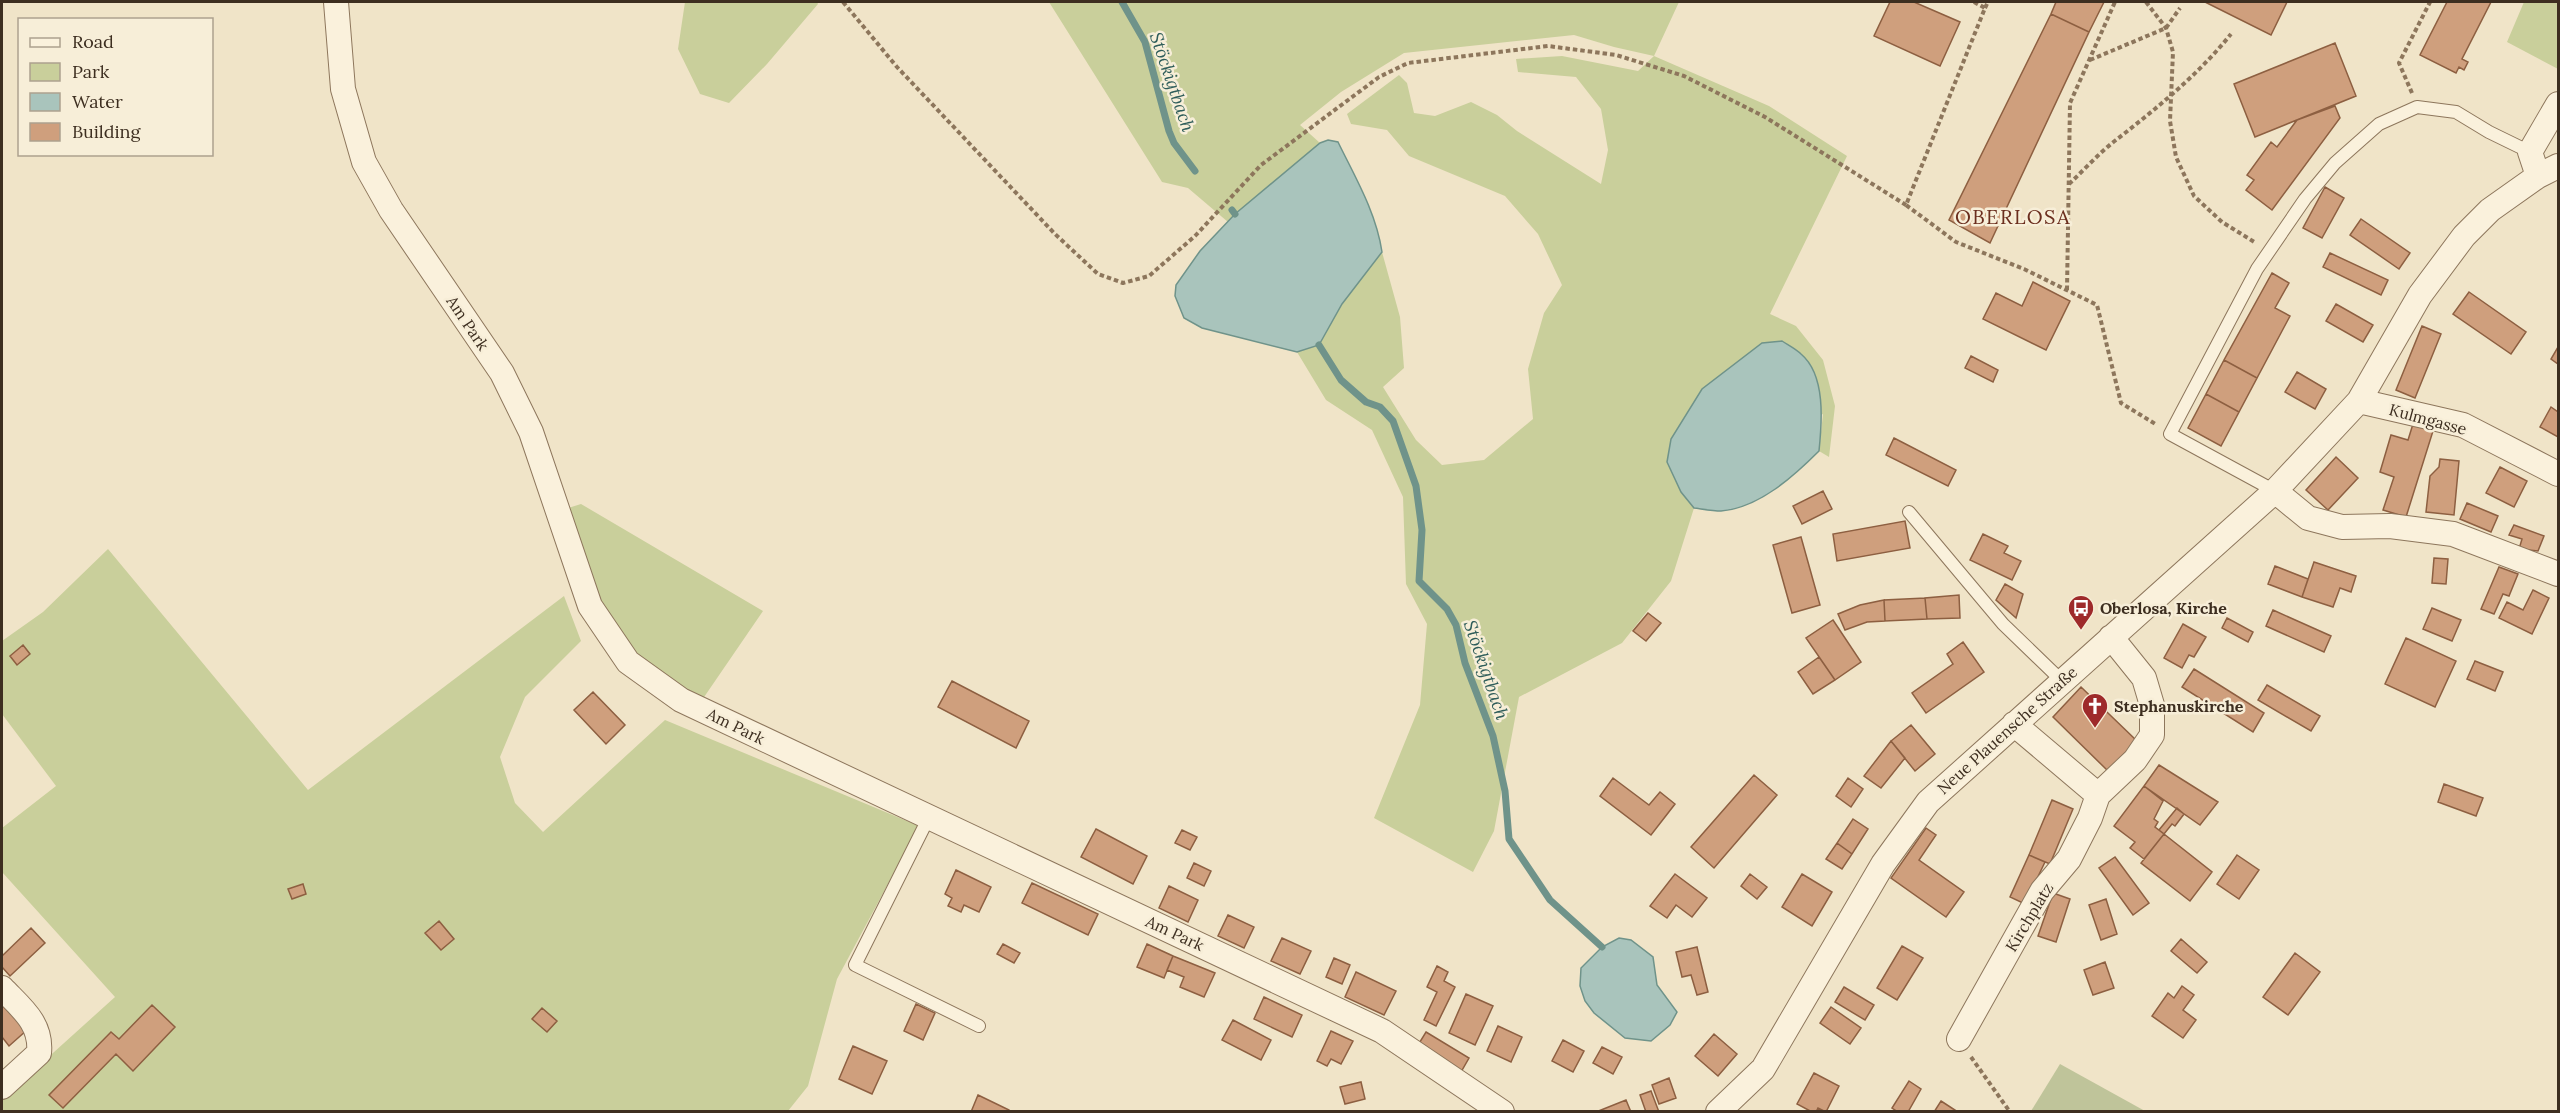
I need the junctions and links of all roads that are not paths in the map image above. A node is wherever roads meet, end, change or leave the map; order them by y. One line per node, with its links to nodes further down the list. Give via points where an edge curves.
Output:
1 (336, 2): 14 (street, Am Park, via 344,88 364,162 391,210 502,373 531,432 590,606 628,662 681,700)
2 (2559, 104): 3 (street)
3 (2530, 152): 4 (street); 7 (lane, via 2456,112 2417,107 2379,124 2305,199 2257,269 2170,434)
4 (2548, 171): 5 (street, Neue Plauensche Straße, via 2490,210 2464,236 2420,295)
5 (2360, 402): 6 (street, Kulmgasse, via 2463,425); 7 (street, Neue Plauensche Straße)
6 (2559, 474)
7 (2275, 491): 9 (street, via 2308,519 2342,527 2390,526 2453,534); 10 (street, Neue Plauensche Straße)
8 (1909, 512): 11 (lane, via 2003,624)
9 (2559, 574)
10 (2111, 637): 11 (street, Neue Plauensche Straße); 13 (street, Kirchplatz, via 2144,678 2152,705 2151,735 2135,760)
11 (2062, 681): 12 (street, Neue Plauensche Straße)
12 (2013, 724): 13 (street); 20 (street, Neue Plauensche Straße, via 1928,802 1883,864 1763,1069)
13 (2098, 795): 17 (street, Kirchplatz, via 2068,859 2042,891)
14 (929, 817): 16 (lane, via 855,965); 19 (street, Am Park, via 1382,1031)
15 (2, 988): 18 (street, via 32,1020 40,1039 39,1053)
16 (979, 1026)
17 (1959, 1039)
18 (2, 1087)
19 (1502, 1112)
20 (1718, 1112)

